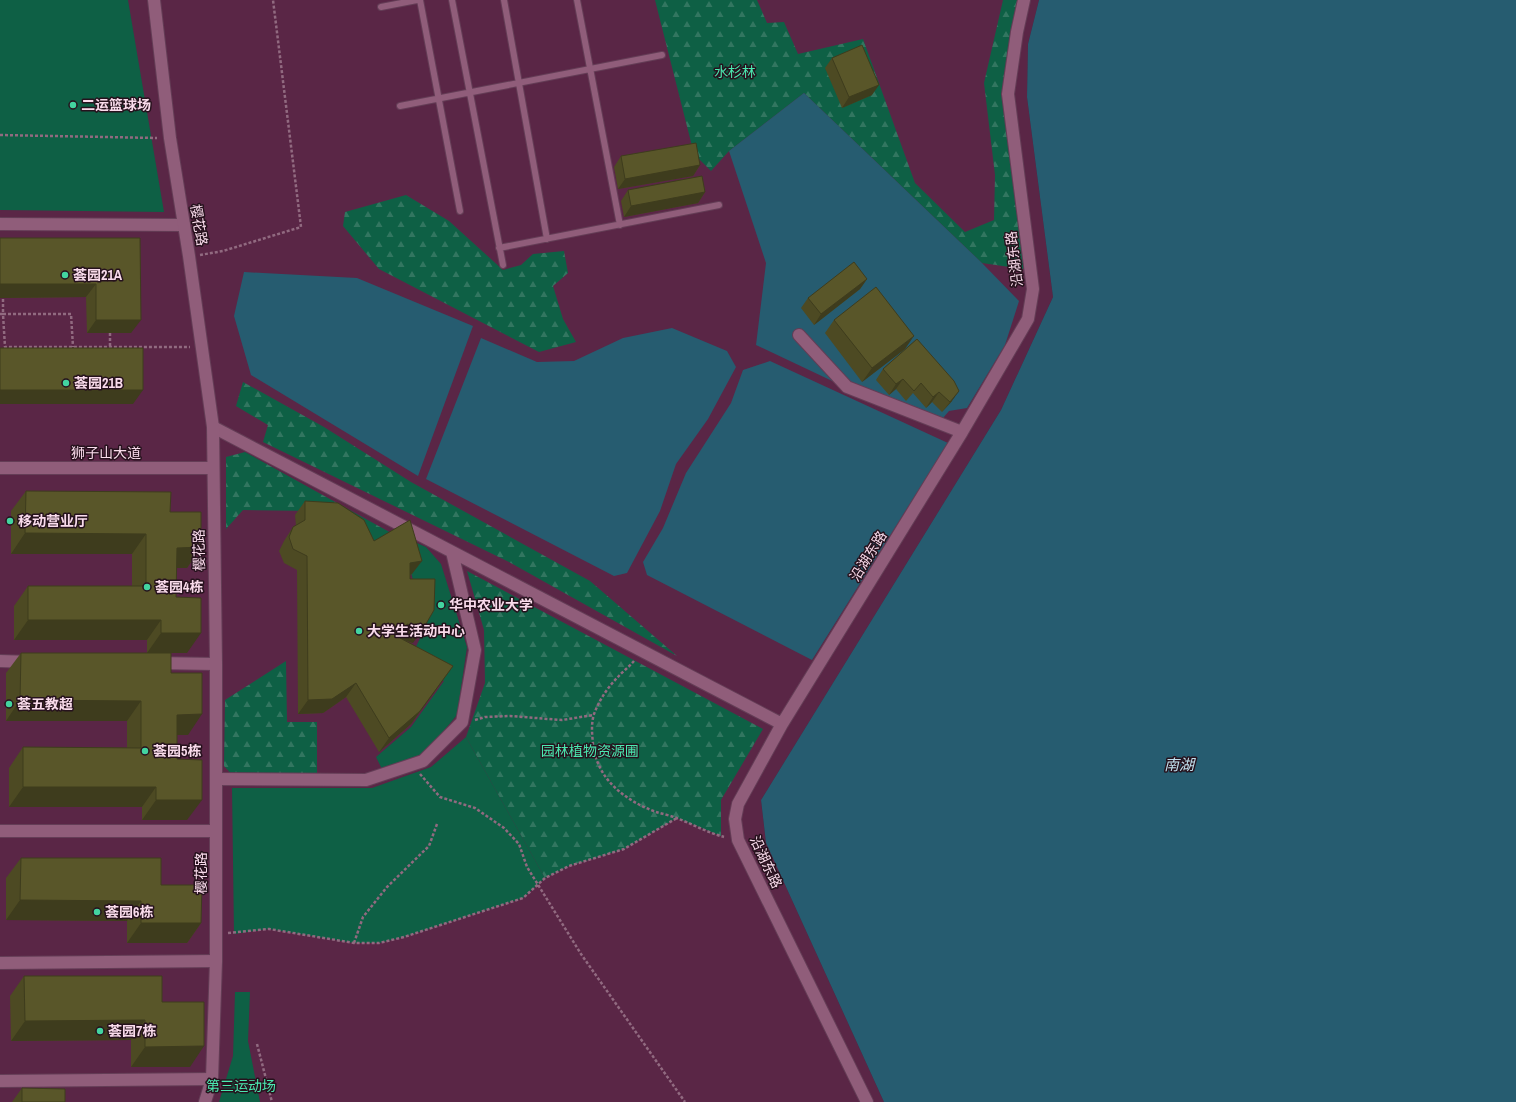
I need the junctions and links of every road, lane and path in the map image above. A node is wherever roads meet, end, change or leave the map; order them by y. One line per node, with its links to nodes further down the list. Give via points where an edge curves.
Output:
1 (154, 0): 16 (street, 樱花路)
2 (273, 0): 24 (path, via 301,227 223,251)
3 (419, 0): 8 (lane); 13 (lane)
4 (452, 0): 12 (lane)
5 (504, 0): 11 (lane)
6 (577, 0): 10 (lane)
7 (1024, 0): 34 (street, 沿湖东路, via 1008,94 1033,289 1028,319)
8 (381, 7)
9 (662, 55): 10 (lane)
10 (590, 69): 11 (lane); 21 (lane)
11 (520, 82): 12 (lane); 22 (lane)
12 (470, 92): 13 (lane); 23 (lane)
13 (439, 98): 14 (lane); 18 (lane)
14 (400, 106)
15 (0, 135): 16 (path)
16 (170, 138): 20 (street, 樱花路)
17 (719, 205): 21 (lane)
18 (460, 211)
19 (0, 224): 20 (street)
20 (184, 225): 24 (street, 樱花路)
21 (620, 225): 22 (lane)
22 (548, 239): 23 (lane)
23 (500, 248): 25 (lane)
24 (189, 256): 31 (street, 樱花路)
25 (503, 265)
26 (3, 292): 27 (path)
27 (2, 314): 30 (path, via 5,348); 30 (path, via 71,314)
28 (110, 333): 32 (path, bridge)
29 (799, 335): 34 (street, via 847,387)
30 (73, 348): 31 (path)
31 (202, 348): 33 (street, 樱花路)
32 (110, 355)
33 (212, 427): 36 (street, 樱花路); 37 (street)
34 (962, 432): 45 (street, 沿湖东路)
35 (0, 468): 36 (street, 狮子山大道)
36 (213, 468): 42 (street, 樱花路)
37 (452, 552): 38 (street); 44 (street, via 475,650)
38 (642, 651): 43 (path, via 607,690); 45 (street)
39 (0, 661): 40 (street)
40 (40, 662)
41 (144, 663): 42 (street)
42 (216, 664): 47 (street, 樱花路)
43 (594, 715): 44 (path, via 562,720 485,717); 48 (path, via 594,753 601,770 615,789 655,811)
44 (462, 722): 46 (street, via 423,761)
45 (782, 724): 52 (street, 沿湖东路, via 738,804 735,819)
46 (412, 764): 47 (street, via 366,780); 53 (path, via 440,797 475,808 504,828 519,844 527,867)
47 (216, 779): 51 (street, 樱花路)
48 (677, 818): 52 (path, via 721,836); 53 (path, via 624,849 569,866)
49 (437, 824): 55 (path, via 429,846 387,887 363,917)
50 (0, 831): 51 (street)
51 (215, 831): 54 (street, 樱花路)
52 (738, 840): 64 (street, 沿湖东路)
53 (538, 883): 55 (path, via 523,898 404,937 379,943); 63 (path, via 581,954)
54 (216, 933): 55 (path, via 234,934 269,929); 56 (street, 樱花路)
55 (354, 943)
56 (216, 961): 57 (street); 59 (street, 樱花路)
57 (0, 963)
58 (257, 1044): 62 (path)
59 (212, 1079): 60 (street); 61 (street, 樱花路)
60 (0, 1081)
61 (205, 1102)
62 (272, 1102)
63 (685, 1102)
64 (867, 1102)

